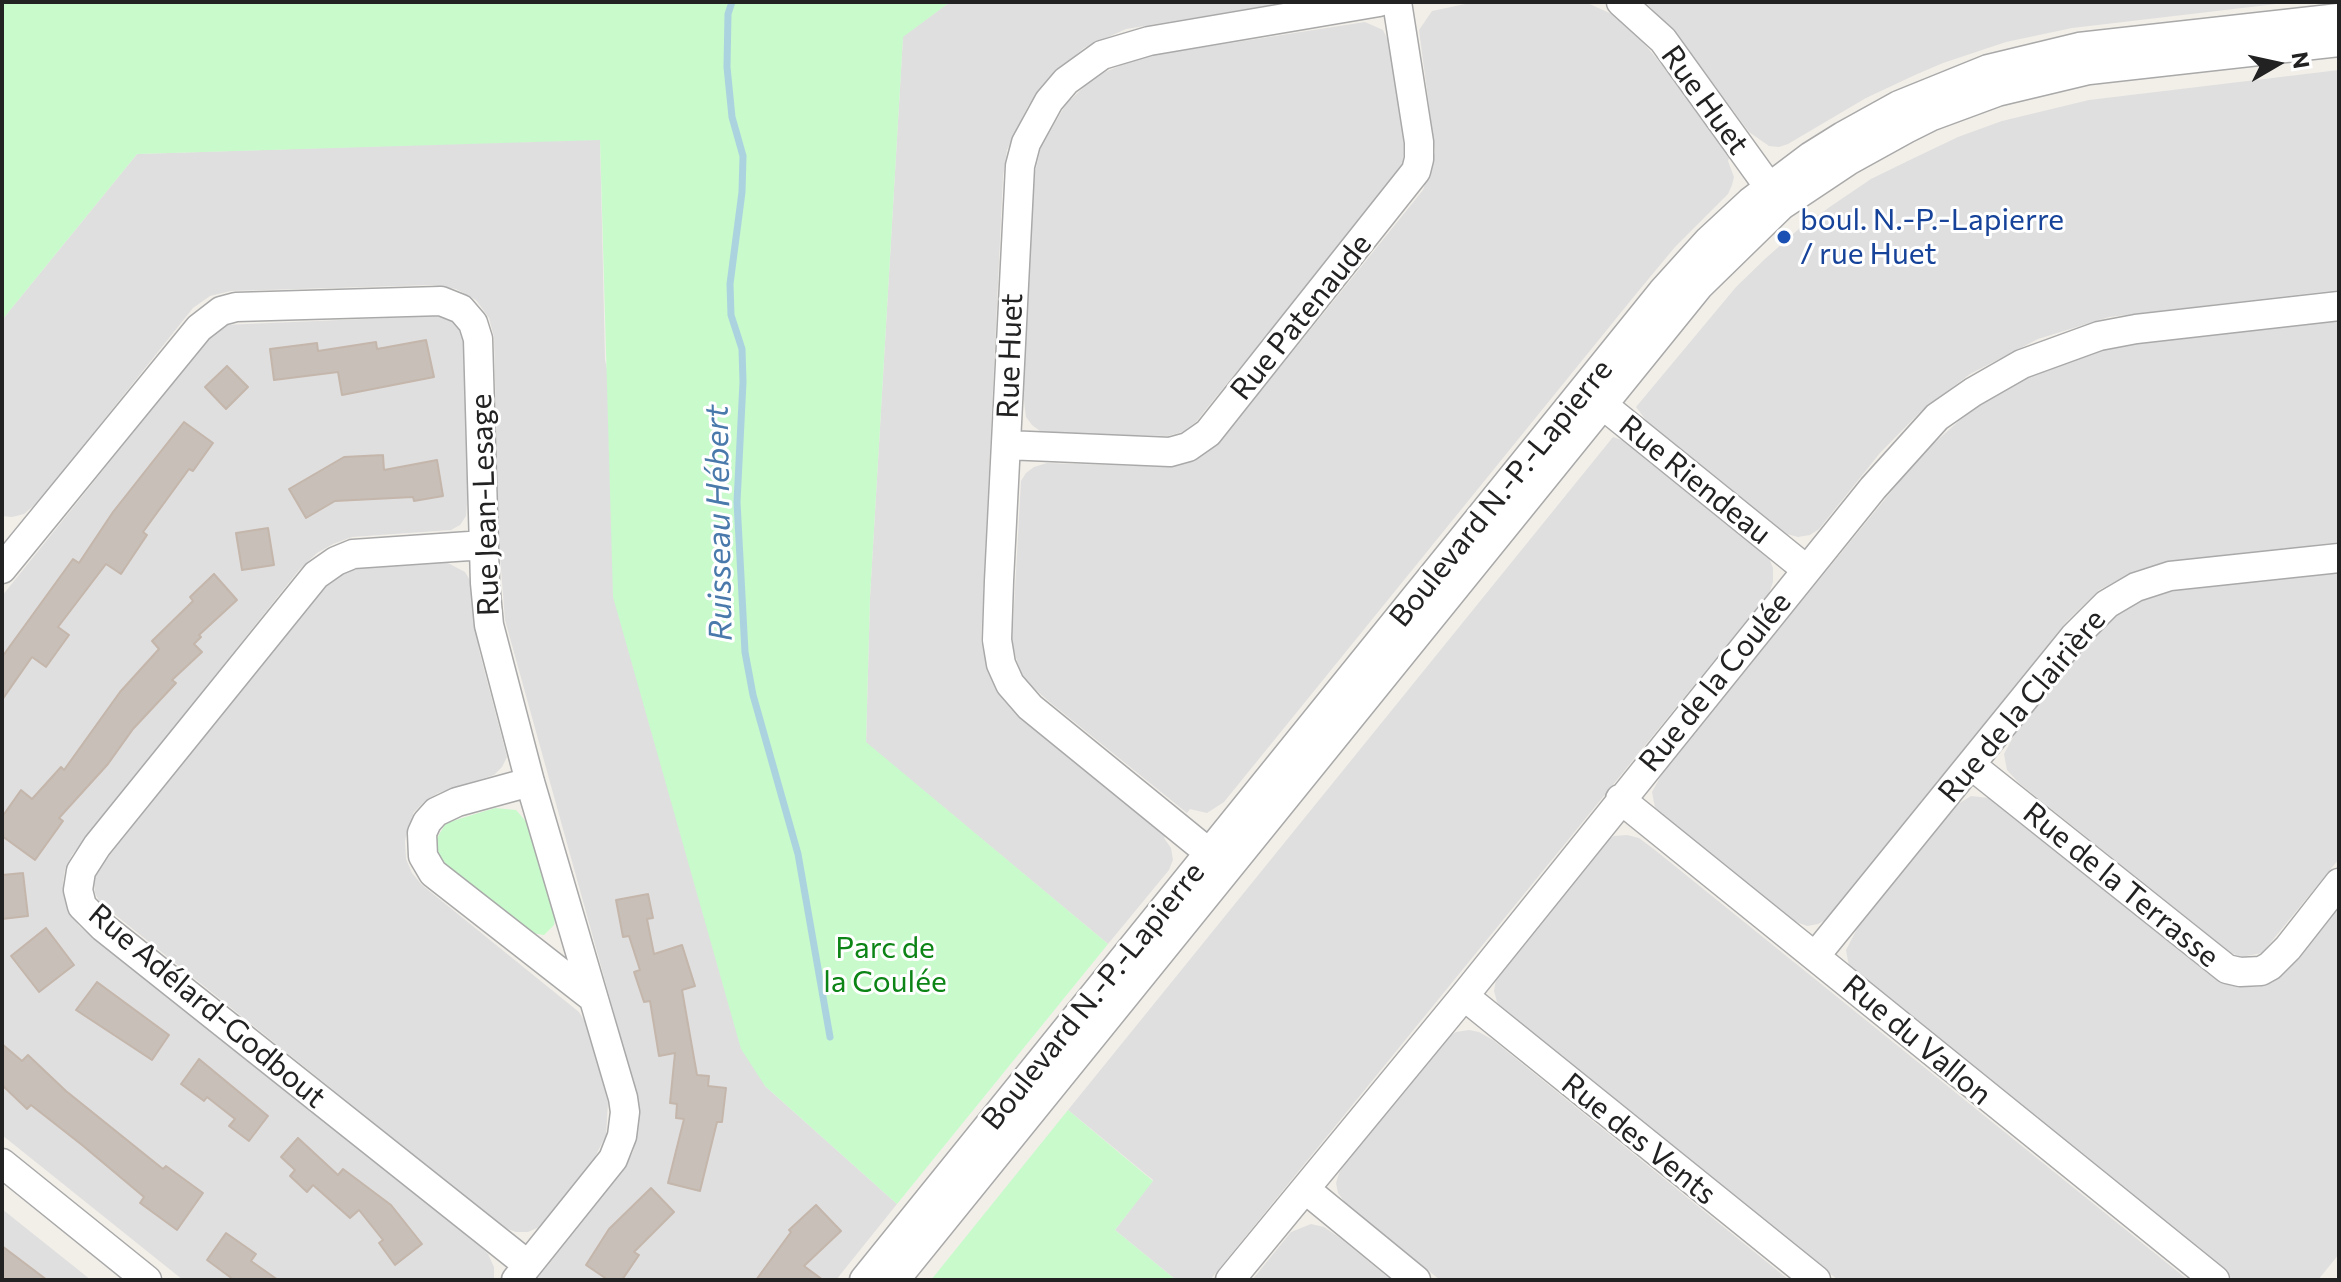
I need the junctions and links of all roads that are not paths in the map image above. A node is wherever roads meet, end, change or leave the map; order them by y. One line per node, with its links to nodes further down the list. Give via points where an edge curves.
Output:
1 (1379, 2): 9 (street, Rue Huet, via 1131,45 1102,55 1058,90 1026,143 1020,166)
2 (1397, 2): 9 (street, Rue Patenaude, via 1419,142 1416,171 1208,433 1170,452)
3 (1621, 2): 6 (street, Rue Huet, via 1663,40)
4 (2339, 18): 6 (street, Boulevard N.-P.-Lapierre, via 2088,46 1988,69 1899,105 1811,156)
5 (2339, 42): 6 (street, Boulevard N.-P.-Lapierre, via 2089,70 1997,92 1932,116)
6 (1776, 196): 8 (street, Boulevard N.-P.-Lapierre, via 1709,240 1662,292)
7 (2339, 306): 13 (street, Rue de la Coulée, via 2136,329 2066,346 2022,364 1927,427)
8 (1593, 397): 13 (street, Rue Riendeau); 17 (street, Boulevard N.-P.-Lapierre)
9 (1006, 445): 17 (street, Rue Huet, via 997,640 1005,675 1030,707)
10 (484, 545): 11 (street, Rue Jean-Lesage, via 478,339 461,309 434,301 236,307 215,314); 15 (street, Rue Jean-Lesage, via 489,625); 24 (street, Rue Adélard-Godbout, via 353,554 316,575 97,846 81,871 78,890 82,906 103,927)
11 (7, 552)
12 (2339, 558): 14 (street, Rue de la Clairière, via 2170,576 2123,593 2074,637)
13 (1807, 570): 16 (street, Rue de la Coulée)
14 (1971, 765): 18 (street, Rue de la Terrasse, via 2227,969 2261,971 2270,966); 19 (street, Rue de la Clairière)
15 (530, 782): 21 (street, Rue Jean-Lesage); 21 (street, via 436,812 422,833 423,856 433,873)
16 (1620, 799): 19 (street, Rue du Vallon); 20 (street, Rue de la Coulée)
17 (1219, 860): 26 (street, Boulevard N.-P.-Lapierre); 27 (street, Boulevard N.-P.-Lapierre)
18 (2339, 883)
19 (1816, 955): 31 (street, Rue du Vallon)
20 (1464, 996): 23 (street, Rue de la Coulée); 30 (street, Rue des Vents)
21 (593, 998): 24 (street, Rue Jean-Lesage, via 623,1098 622,1136 613,1159)
22 (2, 1163): 25 (street)
23 (1305, 1189): 28 (street, Rue de la Coulée); 29 (street)
24 (522, 1273)
25 (147, 1280)
26 (864, 1280)
27 (895, 1280)
28 (1230, 1280)
29 (1416, 1280)
30 (1816, 1280)
31 (2215, 1280)

